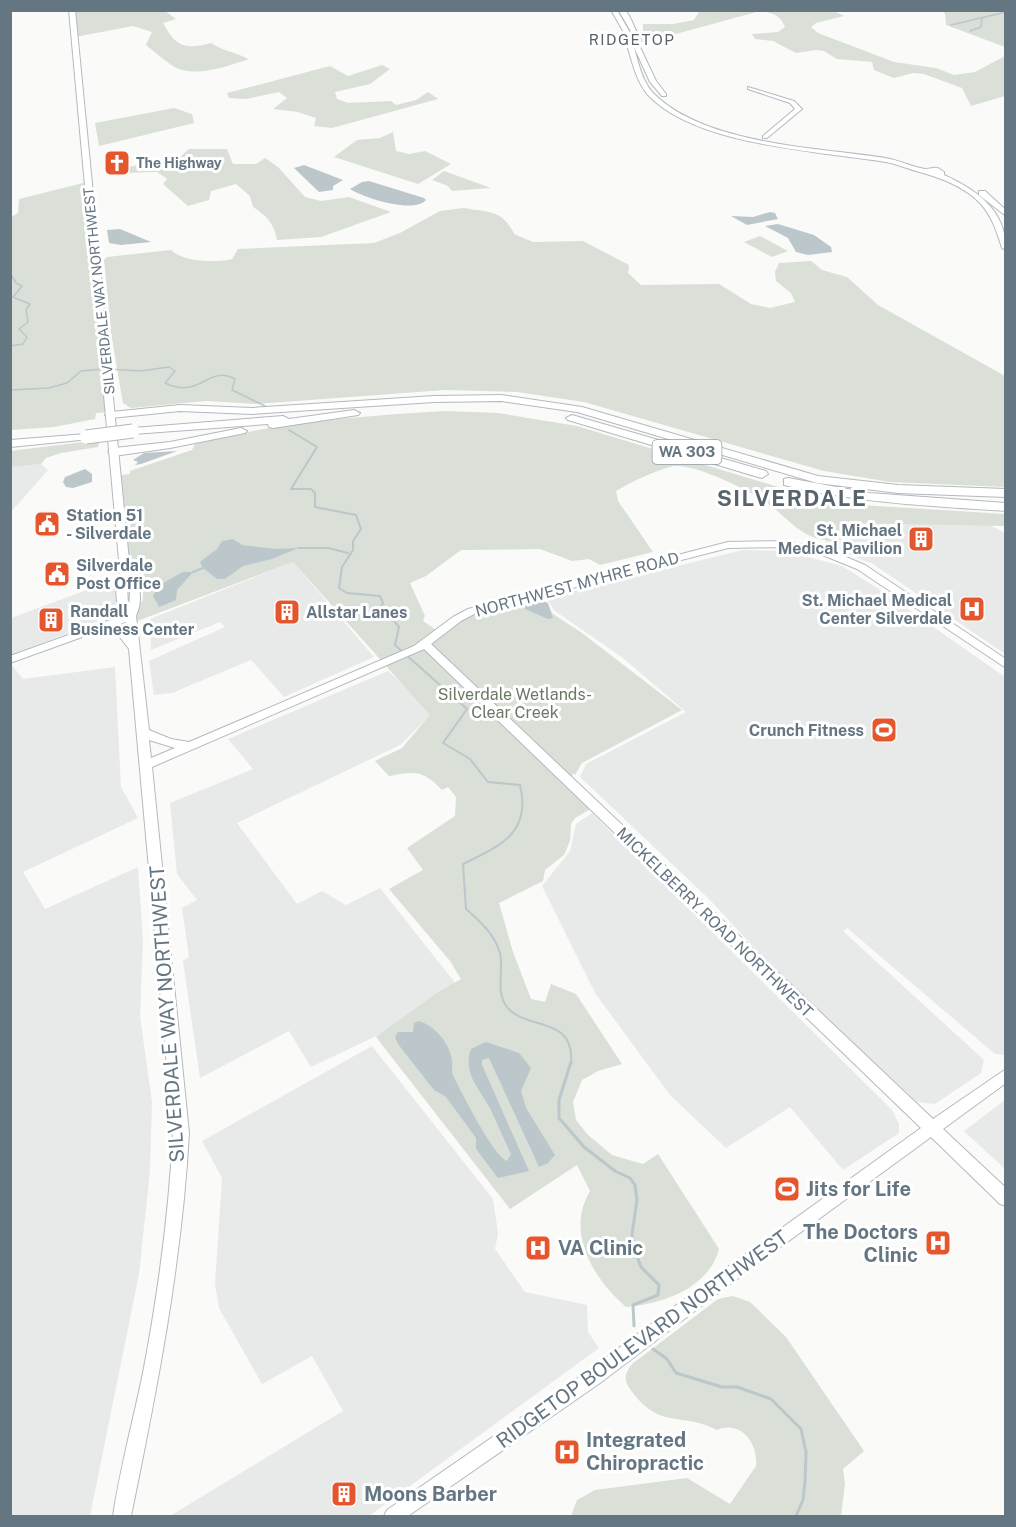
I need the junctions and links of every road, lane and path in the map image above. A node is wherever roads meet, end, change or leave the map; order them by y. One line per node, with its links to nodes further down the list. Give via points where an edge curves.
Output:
1 (72, 10): 12 (main road, SILVERDALE WAY NORTHWEST)
2 (614, 10): 4 (main road)
3 (621, 10): 4 (main road, via 628,17)
4 (633, 40): 6 (main road, via 653,82 665,97 689,112)
5 (750, 88): 6 (main road, via 792,102 799,109)
6 (764, 139): 7 (main road)
7 (936, 172): 8 (main road, via 992,199); 9 (main road, via 984,201 995,217)
8 (1005, 214)
9 (1005, 248)
10 (392, 402): 12 (highway, via 252,411 180,408); 13 (highway, WA 303); 16 (highway, WA 303, via 471,397 549,403 817,479 898,489)
11 (370, 411): 13 (highway, WA 303); 15 (highway); 17 (highway, WA 303, via 468,405 532,409 821,491 877,499)
12 (111, 415): 15 (main road, SILVERDALE WAY NORTHWEST)
13 (133, 431): 14 (highway, WA 303, bridge)
14 (10, 443)
15 (114, 452): 18 (main road, SILVERDALE WAY NORTHWEST, via 125,571 123,607)
16 (1005, 494)
17 (1005, 507)
18 (131, 616): 19 (main road); 21 (main road, SILVERDALE WAY NORTHWEST)
19 (67, 639): 21 (main road, via 113,630 128,637); 22 (main road)
20 (425, 644): 23 (main road, NORTHWEST MYHRE ROAD, via 461,616 497,603 728,545 772,543 812,548 856,565); 25 (main road, NORTHWEST MYHRE ROAD); 28 (main road, MICKELBERRY ROAD NORTHWEST)
21 (135, 649): 24 (main road, SILVERDALE WAY NORTHWEST)
22 (10, 660)
23 (1005, 665)
24 (144, 733): 25 (main road); 26 (main road, SILVERDALE WAY NORTHWEST)
25 (191, 746): 26 (main road, NORTHWEST MYHRE ROAD)
26 (147, 764): 30 (main road, SILVERDALE WAY NORTHWEST, via 181,1133 179,1190 163,1303)
27 (1005, 1075): 28 (main road, RIDGETOP BOULEVARD NORTHWEST)
28 (931, 1128): 29 (main road, MICKELBERRY ROAD NORTHWEST); 31 (main road, RIDGETOP BOULEVARD NORTHWEST, via 594,1377)
29 (1005, 1199)
30 (122, 1516)
31 (393, 1516)

